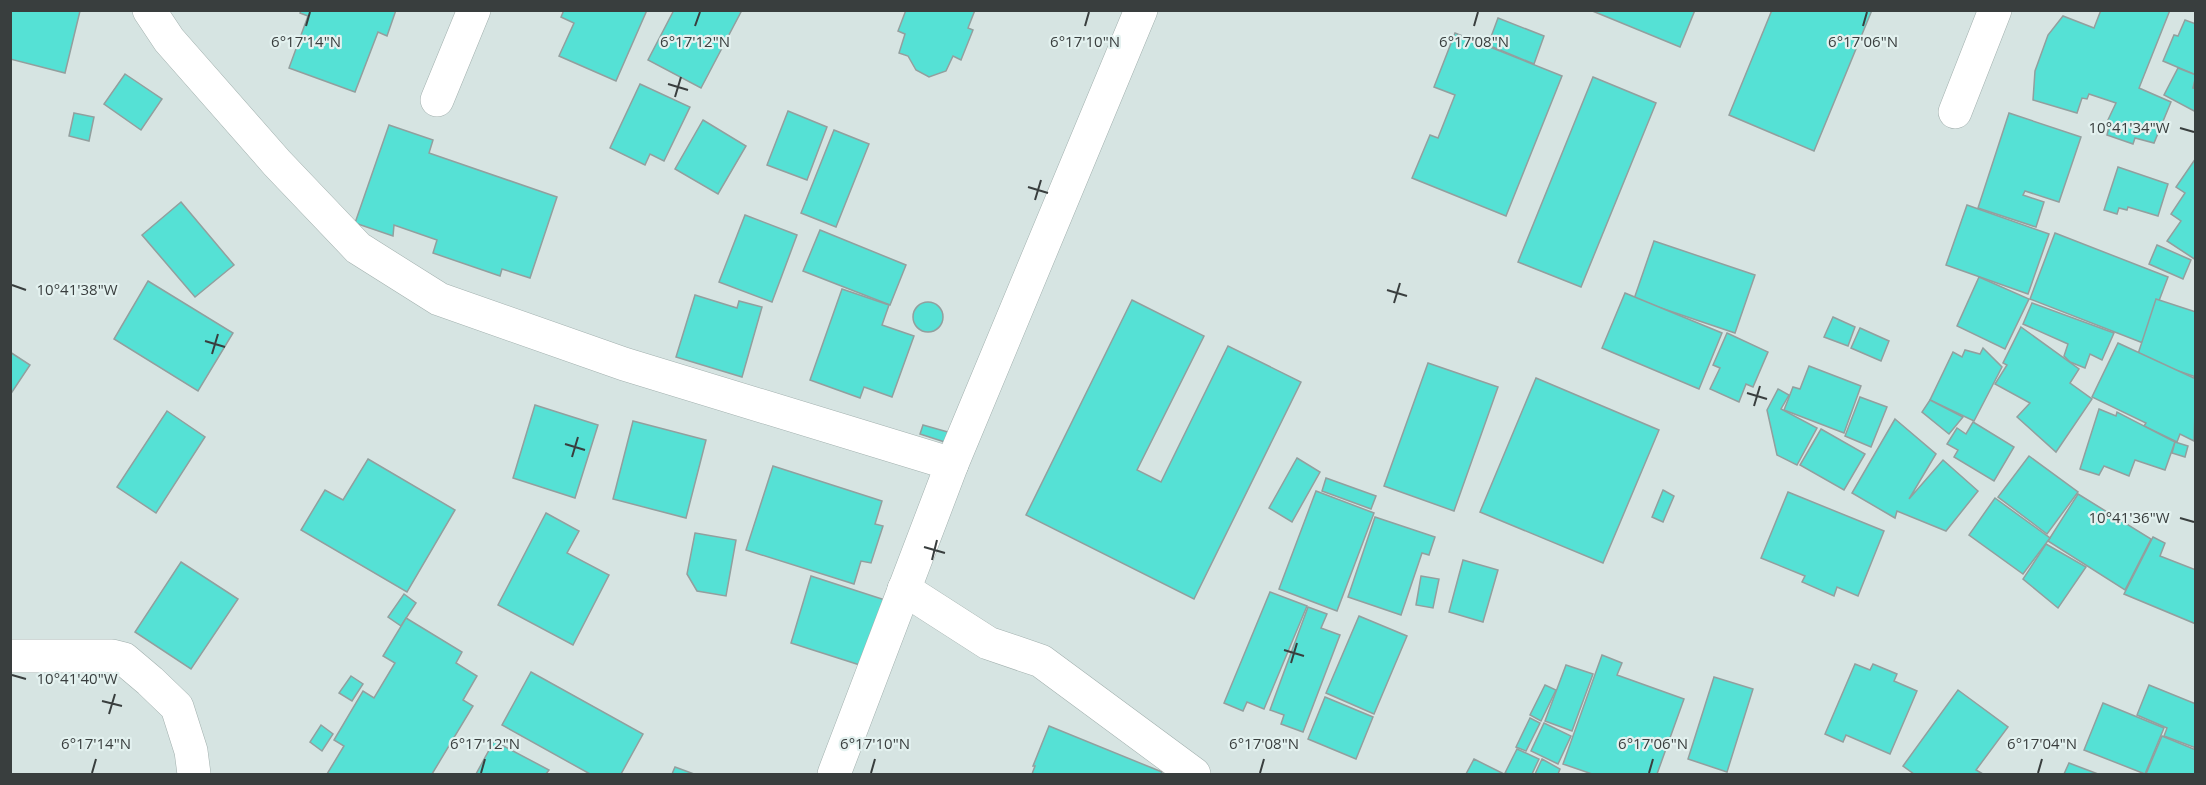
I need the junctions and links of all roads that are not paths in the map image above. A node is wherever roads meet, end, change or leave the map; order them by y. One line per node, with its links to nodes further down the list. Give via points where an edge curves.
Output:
1 (149, 10): 7 (street, via 169,40 277,163 358,248 439,299 624,364)
2 (474, 10): 5 (street)
3 (1141, 10): 7 (street)
4 (1995, 10): 6 (street)
5 (437, 100)
6 (1955, 112)
7 (952, 464): 8 (street)
8 (904, 589): 11 (street); 12 (street, via 988,643 1041,661)
9 (10, 656): 10 (street, via 124,659 177,707)
10 (194, 774)
11 (834, 774)
12 (1194, 774)

